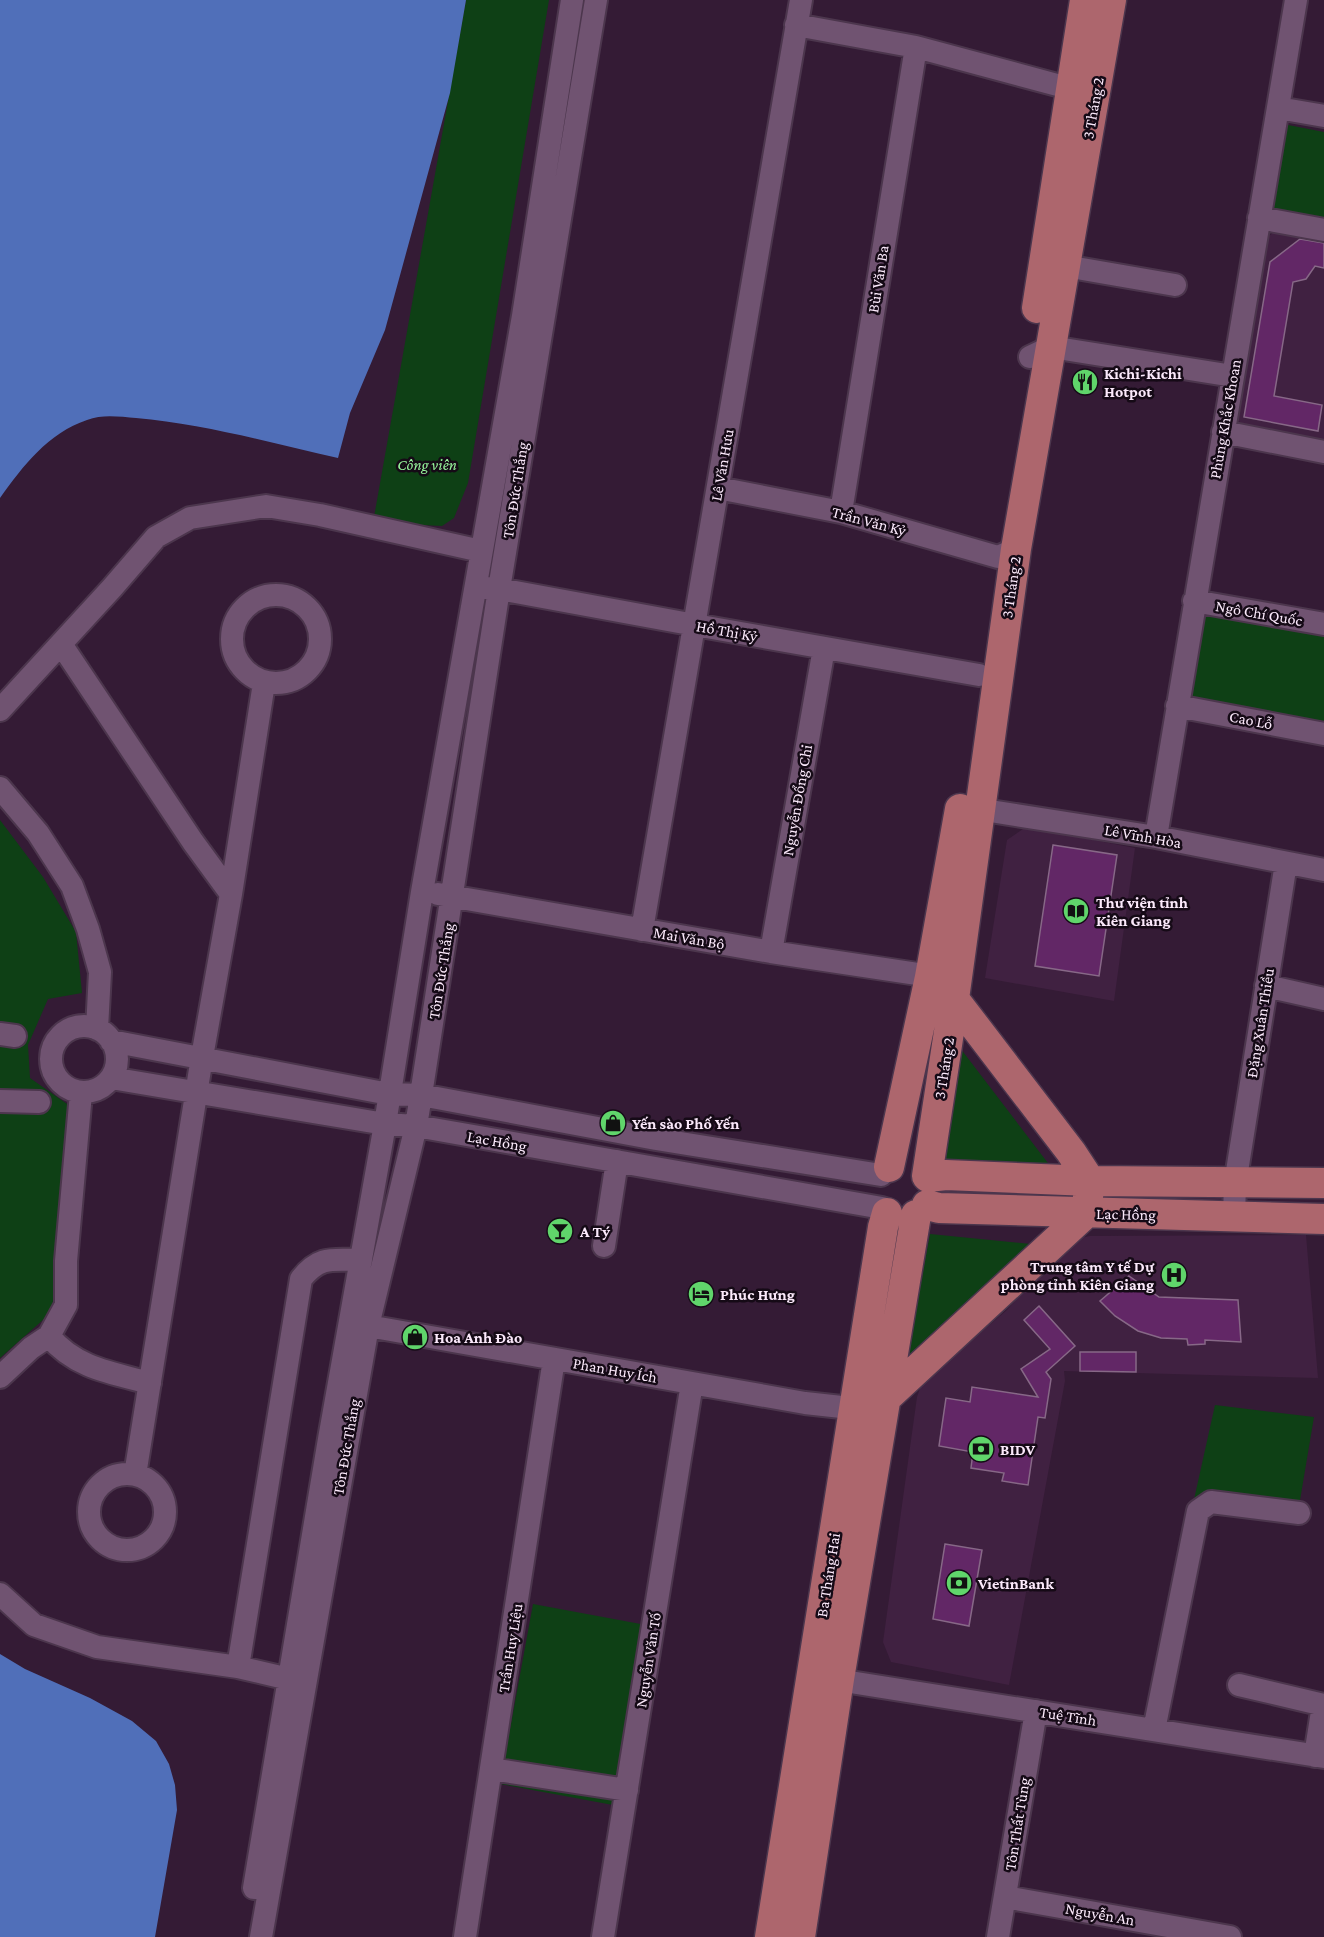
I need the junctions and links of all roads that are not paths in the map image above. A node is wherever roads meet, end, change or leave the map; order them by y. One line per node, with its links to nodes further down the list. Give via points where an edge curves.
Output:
1 (572, 0): 22 (street, Tôn Đức Thắng)
2 (596, 0): 25 (street, Tôn Đức Thắng)
3 (801, 0): 7 (street, Lê Văn Hưu)
4 (1085, 0): 9 (main road, 3 Tháng 2)
5 (1111, 0): 9 (main road, 3 Tháng 2)
6 (1296, 0): 10 (street, Phùng Khắc Khoan)
7 (796, 25): 8 (street); 20 (street, Lê Văn Hưu)
8 (916, 46): 9 (street); 21 (street, Bùi Văn Ba)
9 (1085, 85): 14 (main road, 3 Tháng 2); 16 (main road, 3 Tháng 2)
10 (1278, 108): 11 (street); 12 (street, Phùng Khắc Khoan)
11 (1324, 116)
12 (1259, 218): 13 (street); 17 (street, Phùng Khắc Khoan)
13 (1324, 230)
14 (1065, 266): 15 (street); 16 (main road, 3 Tháng 2)
15 (1175, 285)
16 (1040, 352): 17 (street); 23 (main road, 3 Tháng 2)
17 (1233, 376): 18 (street, Phùng Khắc Khoan)
18 (1223, 432): 19 (street); 26 (street, Phùng Khắc Khoan)
19 (1324, 452)
20 (718, 488): 21 (street, Trần Văn Kỷ); 28 (street, Lê Văn Hưu)
21 (841, 512): 23 (street, Trần Văn Kỷ)
22 (482, 551): 24 (street, Tôn Đức Thắng); 29 (street, via 266,506 190,518 156,537)
23 (1007, 553): 31 (main road, 3 Tháng 2); 37 (main road, 3 Tháng 2)
24 (475, 587): 25 (street, Hồ Thị Kỷ); 41 (street, Tôn Đức Thắng)
25 (499, 589): 28 (street, Hồ Thị Kỷ); 43 (street, Tôn Đức Thắng)
26 (1194, 601): 27 (street, Ngô Chí Quốc); 33 (street, Phùng Khắc Khoan)
27 (1324, 624)
28 (694, 626): 30 (street, Hồ Thị Kỷ); 44 (street, Lê Văn Hưu)
29 (61, 644): 34 (street); 42 (street)
30 (824, 648): 31 (street, Hồ Thị Kỷ); 45 (street, Nguyễn Đổng Chi)
31 (980, 675): 37 (main road, 3 Tháng 2)
32 (264, 683): 42 (street)
33 (1178, 706): 35 (street, Cao Lỗ); 38 (street, Phùng Khắc Khoan)
34 (0, 710)
35 (1324, 734)
36 (0, 788): 49 (street, via 38,833 72,886 100,972)
37 (970, 808): 38 (street, Lê Vĩnh Hòa); 46 (main road, 3 Tháng 2)
38 (1156, 837): 39 (street, Lê Vĩnh Hòa)
39 (1286, 863): 40 (street, Lê Vĩnh Hòa); 47 (street, Đặng Xuân Thiều)
40 (1324, 870)
41 (422, 892): 43 (street, Mai Văn Bộ); 54 (street, Tôn Đức Thắng)
42 (231, 894): 50 (street)
43 (453, 895): 44 (street, Mai Văn Bộ); 55 (street, Tôn Đức Thắng)
44 (642, 930): 45 (street, Mai Văn Bộ)
45 (771, 952): 46 (street, Mai Văn Bộ)
46 (947, 985): 63 (main road, 3 Tháng 2); 64 (main road); 67 (main road, 3 Tháng 2)
47 (1266, 986): 48 (street); 65 (street, Đặng Xuân Thiều)
48 (1324, 999)
49 (104, 1035): 50 (street, Lạc Hồng); 51 (street, via 116,1051 117,1063); 53 (street, via 86,1026 74,1027 64,1032 53,1046 51,1068 57,1079)
50 (202, 1057): 52 (street); 54 (street, Lạc Hồng)
51 (111, 1078): 52 (street, Lạc Hồng); 53 (street, via 93,1092)
52 (196, 1091): 58 (street, Lạc Hồng); 78 (street)
53 (81, 1093): 75 (street, via 66,1261 66,1305)
54 (389, 1094): 55 (street, Lạc Hồng); 58 (street, Tôn Đức Thắng)
55 (421, 1095): 59 (street, Tôn Đức Thắng); 60 (street, Lạc Hồng)
56 (0, 1101): 57 (street)
57 (39, 1102)
58 (385, 1124): 59 (street, Lạc Hồng); 73 (street, Tôn Đức Thắng)
59 (416, 1126): 61 (street, Lạc Hồng); 74 (street, Tôn Đức Thắng)
60 (656, 1138): 62 (street); 63 (street, Lạc Hồng)
61 (617, 1161): 62 (street, Lạc Hồng); 72 (street)
62 (650, 1167): 68 (street, Lạc Hồng)
63 (885, 1171): 67 (main road, via 899,1163 920,1168); 68 (main road, via 876,1188)
64 (1090, 1181): 65 (main road, Lạc Hồng); 67 (main road, Lạc Hồng, via 946,1175); 69 (main road)
65 (1235, 1184): 66 (main road, Lạc Hồng); 70 (street, Đặng Xuân Thiều)
66 (1324, 1184)
67 (925, 1193): 68 (main road, via 901,1218); 69 (main road, Lạc Hồng, via 939,1208); 80 (main road, Ba Tháng Hai)
68 (885, 1210): 80 (main road, Ba Tháng Hai)
69 (1086, 1213): 70 (main road, Lạc Hồng); 80 (main road)
70 (1234, 1216): 71 (main road, Lạc Hồng)
71 (1324, 1219)
72 (604, 1246)
73 (361, 1260): 74 (street, Tôn Đức Thắng); 84 (street, via 326,1260 311,1267 301,1279)
74 (358, 1327): 76 (street, Phan Huy Ích); 86 (street, Tôn Đức Thắng); 96 (street, Tôn Đức Thắng)
75 (49, 1336): 77 (street, via 31,1347); 78 (street, via 80,1363)
76 (554, 1359): 79 (street, Phan Huy Ích); 92 (street, Trần Huy Liệu)
77 (0, 1377)
78 (150, 1383): 81 (street)
79 (692, 1383): 80 (street, Phan Huy Ích, via 805,1403); 93 (street, Nguyễn Văn Tố)
80 (874, 1406): 85 (main road, Ba Tháng Hai)
81 (135, 1475)
82 (1299, 1513): 90 (street, via 1211,1502 1198,1511)
83 (0, 1594): 84 (street, via 34,1625 98,1647)
84 (238, 1667): 86 (street)
85 (825, 1678): 89 (street, Tuệ Tĩnh); 99 (main road, Ba Tháng Hai); 100 (main road, Ba Tháng Hai)
86 (289, 1679): 95 (street, Tôn Đức Thắng)
87 (1239, 1685): 88 (street)
88 (1323, 1705): 91 (street)
89 (1036, 1711): 90 (street, Tuệ Tĩnh); 94 (street, Tôn Thất Tùng)
90 (1154, 1730): 91 (street, Tuệ Tĩnh)
91 (1320, 1756)
92 (491, 1769): 93 (street); 97 (street, Trần Huy Liệu)
93 (627, 1790): 98 (street, Nguyễn Văn Tố)
94 (1005, 1897): 101 (street, Tôn Thất Tùng); 102 (street, Nguyễn An)
95 (246, 1937)
96 (261, 1937)
97 (465, 1937)
98 (603, 1937)
99 (770, 1937)
100 (800, 1937)
101 (998, 1937)
102 (1230, 1937)

